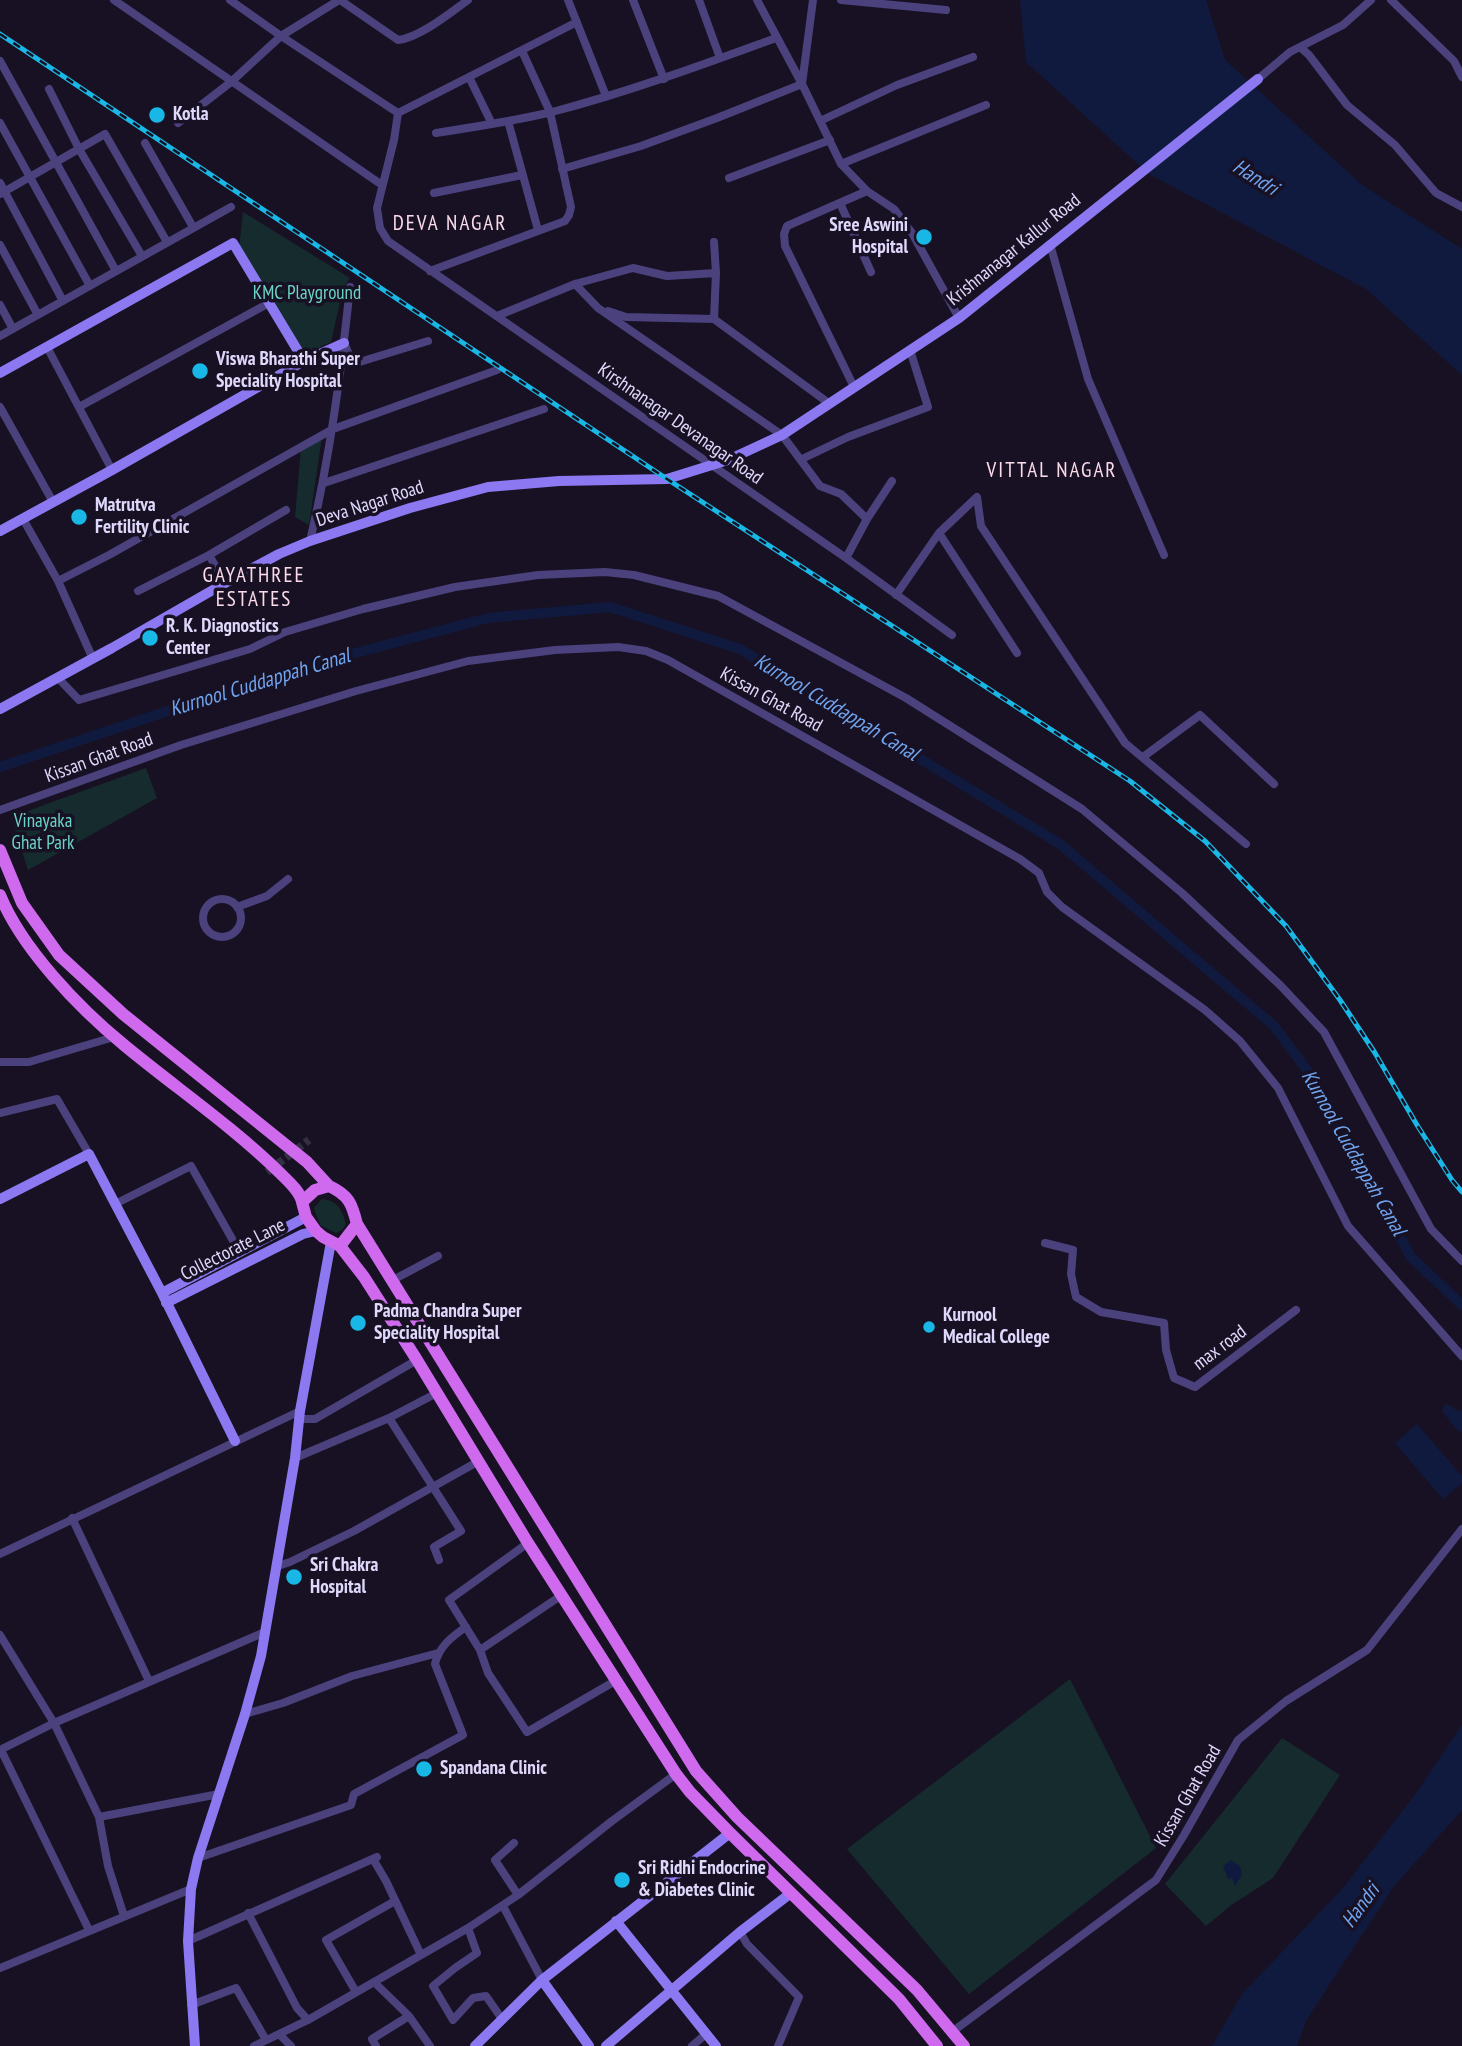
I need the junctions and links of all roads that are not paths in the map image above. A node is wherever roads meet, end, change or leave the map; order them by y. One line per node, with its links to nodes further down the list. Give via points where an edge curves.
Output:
1 (114, 0): 29 (street)
2 (230, 0): 17 (street)
3 (339, 0): 4 (street, via 398,40 418,33); 17 (street)
4 (468, 0)
5 (568, 0): 16 (street)
6 (633, 0): 27 (street)
7 (699, 0): 22 (street)
8 (757, 0): 18 (street)
9 (813, 0): 30 (street)
10 (841, 0): 15 (street)
11 (1354, 0): 14 (street)
12 (1371, 0): 14 (street)
13 (1398, 2): 23 (street, via 1416,26)
14 (1359, 9): 19 (street, via 1343,25)
15 (946, 10)
16 (577, 22): 20 (street); 32 (street)
17 (281, 36): 29 (street); 35 (street)
18 (776, 38): 22 (street); 30 (street)
19 (1300, 47): 28 (street); 57 (street, via 1347,106 1395,145 1436,193)
20 (522, 51): 25 (street); 34 (street)
21 (973, 57): 37 (street)
22 (720, 58): 27 (street)
23 (1458, 60): 26 (street)
24 (0, 61): 45 (street)
25 (469, 77): 35 (street); 40 (street)
26 (1462, 77)
27 (664, 79): 32 (street)
28 (1258, 79): 62 (street, Krishnanagar Kallur Road)
29 (231, 82): 39 (street); 51 (street)
30 (802, 84): 37 (street); 47 (street, via 641,146)
31 (48, 89): 44 (street)
32 (607, 96): 34 (street)
33 (986, 106): 46 (street)
34 (550, 112): 36 (street); 47 (street)
35 (398, 113): 51 (street)
36 (508, 121): 40 (street); 48 (street)
37 (820, 121): 42 (street)
38 (0, 123): 49 (street)
39 (178, 123)
40 (492, 124): 41 (street)
41 (436, 133)
42 (830, 140): 46 (street); 50 (street)
43 (145, 144): 58 (street)
44 (79, 149): 45 (street); 60 (street, via 105,134); 64 (street)
45 (55, 163): 49 (street); 65 (street)
46 (841, 164): 53 (street)
47 (562, 169): 59 (street, via 569,215 565,221)
48 (522, 175): 54 (street); 59 (street)
49 (29, 178): 52 (street); 70 (street)
50 (729, 178)
51 (382, 185): 66 (street, Kirshnanagar Devanagar Road, via 377,208 380,228 388,241)
52 (2, 189): 72 (street)
53 (867, 191): 55 (street); 78 (street, via 894,209 912,233)
54 (433, 193)
55 (840, 203): 67 (street); 89 (street, via 786,226 784,234 785,246)
56 (231, 207): 58 (street)
57 (1462, 207)
58 (193, 227): 60 (street)
59 (538, 230): 66 (street)
60 (167, 242): 64 (street)
61 (714, 242): 68 (street)
62 (1050, 244): 78 (street, Krishnanagar Kallur Road); 109 (street, via 1088,379)
63 (0, 245): 76 (street)
64 (142, 256): 65 (street)
65 (116, 271): 70 (street)
66 (430, 271): 77 (street, Kirshnanagar Devanagar Road)
67 (871, 272)
68 (716, 273): 69 (street, via 667,276 634,268); 79 (street)
69 (575, 284): 75 (street); 77 (street)
70 (90, 286): 72 (street)
71 (349, 287): 83 (street)
72 (63, 300): 76 (street)
73 (269, 303): 84 (street, via 233,243); 86 (street); 92 (street)
74 (0, 305): 80 (street)
75 (598, 308): 79 (street, via 626,317); 95 (street)
76 (38, 314): 80 (street)
77 (497, 316): 97 (street, Kirshnanagar Devanagar Road)
78 (959, 318): 85 (street, Krishnanagar Kallur Road)
79 (714, 319): 90 (street)
80 (13, 329): 81 (street)
81 (0, 336)
82 (428, 341): 83 (street, via 353,364)
83 (344, 343): 86 (street); 94 (street)
84 (47, 347): 88 (street); 92 (street)
85 (910, 350): 89 (street, Krishnanagar Kallur Road); 96 (street, via 928,407)
86 (304, 361): 98 (street)
87 (497, 370): 94 (street)
88 (0, 373)
89 (854, 387): 90 (street, Krishnanagar Kallur Road)
90 (830, 404): 95 (street, Krishnanagar Kallur Road)
91 (0, 407): 101 (street)
92 (79, 407): 98 (street)
93 (544, 409): 100 (street)
94 (333, 429): 100 (street); 111 (street)
95 (782, 435): 96 (street); 97 (street, Deva Nagar Road)
96 (802, 459): 104 (street, via 820,486 841,494)
97 (711, 465): 107 (street, Deva Nagar Road, via 667,479 488,487); 110 (street, Kirshnanagar Devanagar Road)
98 (112, 470): 101 (street)
99 (892, 481): 104 (street)
100 (324, 483): 107 (street)
101 (53, 502): 103 (street)
102 (286, 510): 108 (street)
103 (23, 519): 105 (street); 111 (street)
104 (867, 519): 110 (street)
105 (0, 531)
106 (939, 533): 114 (street); 116 (street); 120 (street, via 977,497 981,526 1125,743)
107 (310, 541): 112 (street, Deva Nagar Road)
108 (209, 555): 112 (street); 113 (street)
109 (1164, 555)
110 (846, 558): 114 (street, Kirshnanagar Devanagar Road)
111 (58, 581): 117 (street)
112 (225, 583): 117 (street, Deva Nagar Road)
113 (138, 591)
114 (896, 595): 115 (street, Kirshnanagar Devanagar Road)
115 (952, 635)
116 (1017, 653)
117 (93, 659): 118 (street, Deva Nagar Road)
118 (58, 678): 119 (street, Deva Nagar Road); 143 (street, via 79,699 250,649 285,632 363,609 455,587 538,575 634,575 718,596 906,698 1082,809 1182,893 1324,1032 1425,1220)
119 (0, 709)
120 (1143, 757): 121 (street, via 1200,715); 123 (street)
121 (1274, 783)
122 (0, 810): 147 (street, Kissan Ghat Road, via 194,741 468,661 567,649 646,651 1020,859 1039,873 1047,892 1062,907 1205,1010 1240,1041 1278,1088 1348,1226)
123 (1247, 844)
124 (0, 850): 132 (main road, via 22,903 59,955 123,1014 307,1162)
125 (288, 879): 127 (street, via 267,896)
126 (0, 895): 128 (main road, via 45,966)
127 (237, 907): 127 (street, via 225,900 210,904 203,920 209,931 219,937 232,934 240,925)
128 (114, 1037): 129 (street, via 29,1062); 134 (main road, via 255,1149)
129 (0, 1062)
130 (0, 1112): 131 (street, via 57,1099)
131 (89, 1154): 133 (street); 135 (street)
132 (329, 1186): 134 (main road, via 315,1190); 137 (main road, via 341,1191 352,1205)
133 (0, 1199)
134 (302, 1202): 136 (main road)
135 (115, 1204): 142 (street, via 191,1166); 145 (street)
136 (306, 1217): 138 (main road); 142 (street, Collectorate Lane)
137 (358, 1224): 140 (main road); 144 (main road)
138 (316, 1231): 140 (main road); 142 (street, Collectorate Lane)
139 (1045, 1243): 146 (street, max road, via 1073,1250 1071,1274 1076,1297 1101,1312 1164,1323 1174,1378 1195,1387)
140 (335, 1244): 148 (main road, via 363,1277); 150 (street)
141 (438, 1256): 144 (street)
142 (243, 1258): 145 (street, Collectorate Lane)
143 (1462, 1261)
144 (391, 1281): 176 (main road, via 696,1771)
145 (164, 1298): 152 (street)
146 (1296, 1310)
147 (1462, 1356)
148 (417, 1360): 149 (main road); 150 (street, via 315,1419)
149 (437, 1393): 151 (street); 154 (main road)
150 (299, 1415): 152 (street); 153 (street)
151 (390, 1418): 153 (street); 155 (street)
152 (235, 1441): 156 (street)
153 (295, 1458): 161 (street)
154 (479, 1461): 155 (street); 158 (main road)
155 (433, 1486): 160 (street, via 461,1531 434,1547); 161 (street, via 354,1531)
156 (72, 1518): 159 (street); 169 (street)
157 (1462, 1529): 202 (street, Kissan Ghat Road, via 1367,1650 1286,1701 1238,1740 1156,1880)
158 (528, 1544): 162 (main road); 163 (street, via 449,1600)
159 (0, 1554)
160 (439, 1560)
161 (278, 1566): 164 (street)
162 (562, 1595): 166 (street); 168 (main road)
163 (466, 1627): 166 (street); 167 (street)
164 (265, 1632): 169 (street); 170 (street)
165 (0, 1635): 171 (street)
166 (480, 1650): 168 (street, via 488,1672 527,1732)
167 (438, 1653): 170 (street, via 352,1676); 179 (street, via 435,1664 463,1734 354,1794 351,1805)
168 (617, 1680): 173 (main road)
169 (149, 1681): 171 (street)
170 (245, 1714): 174 (street)
171 (54, 1723): 172 (street); 175 (street)
172 (0, 1750): 189 (street)
173 (676, 1774): 177 (main road); 182 (street)
174 (219, 1794): 175 (street); 179 (street)
175 (99, 1817): 186 (street)
176 (741, 1822): 177 (main road); 202 (main road, via 918,1990)
177 (730, 1833): 181 (main road); 187 (street)
178 (514, 1843): 182 (street, via 495,1860)
179 (198, 1858): 180 (street)
180 (191, 1889): 186 (street); 191 (street)
181 (791, 1893): 190 (street); 217 (main road, via 899,1999)
182 (519, 1895): 184 (street)
183 (396, 1901): 185 (street, via 375,1858); 192 (street); 196 (street, via 326,1940)
184 (503, 1906): 188 (street); 194 (street)
185 (248, 1913): 191 (street); 201 (street, via 297,2008)
186 (124, 1916): 189 (street)
187 (616, 1921): 194 (street); 197 (street)
188 (468, 1928): 192 (street); 200 (street, via 477,1953 433,1986 453,2020 472,1998 486,1996)
189 (89, 1930): 193 (street)
190 (740, 1932): 197 (street); 216 (street, via 799,1997)
191 (188, 1941): 198 (street)
192 (421, 1955): 195 (street)
193 (0, 1968)
194 (542, 1980): 200 (street); 212 (street)
195 (374, 1982): 196 (street); 199 (street)
196 (356, 1992): 201 (street)
197 (672, 1992): 204 (street); 213 (street)
198 (191, 2005): 205 (street, via 236,1988); 206 (street)
199 (409, 2016): 209 (street, via 372,2039); 210 (street)
200 (502, 2019): 211 (street)
201 (308, 2020): 203 (street)
202 (953, 2032): 218 (main road)
203 (279, 2034): 205 (street); 208 (street)
204 (706, 2034): 214 (street); 215 (street)
205 (266, 2040): 207 (street)
206 (195, 2046)
207 (254, 2046)
208 (291, 2046)
209 (376, 2046)
210 (430, 2046)
211 (475, 2046)
212 (589, 2046)
213 (606, 2046)
214 (692, 2046)
215 (716, 2046)
216 (778, 2046)
217 (937, 2046)
218 (964, 2046)

